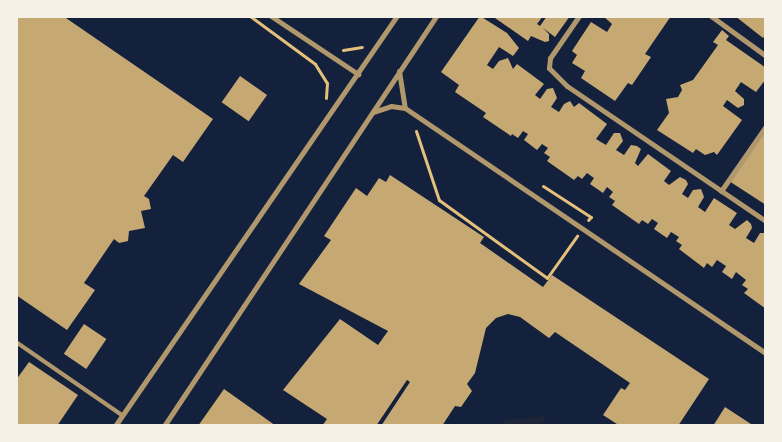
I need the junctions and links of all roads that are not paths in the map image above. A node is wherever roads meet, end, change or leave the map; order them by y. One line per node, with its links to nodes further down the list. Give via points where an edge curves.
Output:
1 (271, 16): 8 (street)
2 (397, 16): 8 (street)
3 (436, 16): 7 (street)
4 (579, 16): 12 (street, via 550,58 549,68 567,86)
5 (711, 16): 6 (street)
6 (766, 56)
7 (399, 71): 9 (street); 10 (street)
8 (358, 74): 16 (street)
9 (405, 108): 10 (street, via 391,106); 15 (street)
10 (371, 113): 18 (street)
11 (766, 126): 12 (street)
12 (721, 191): 13 (street)
13 (766, 221)
14 (16, 342): 16 (lane)
15 (766, 353)
16 (122, 415): 17 (street)
17 (115, 426)
18 (164, 426)

